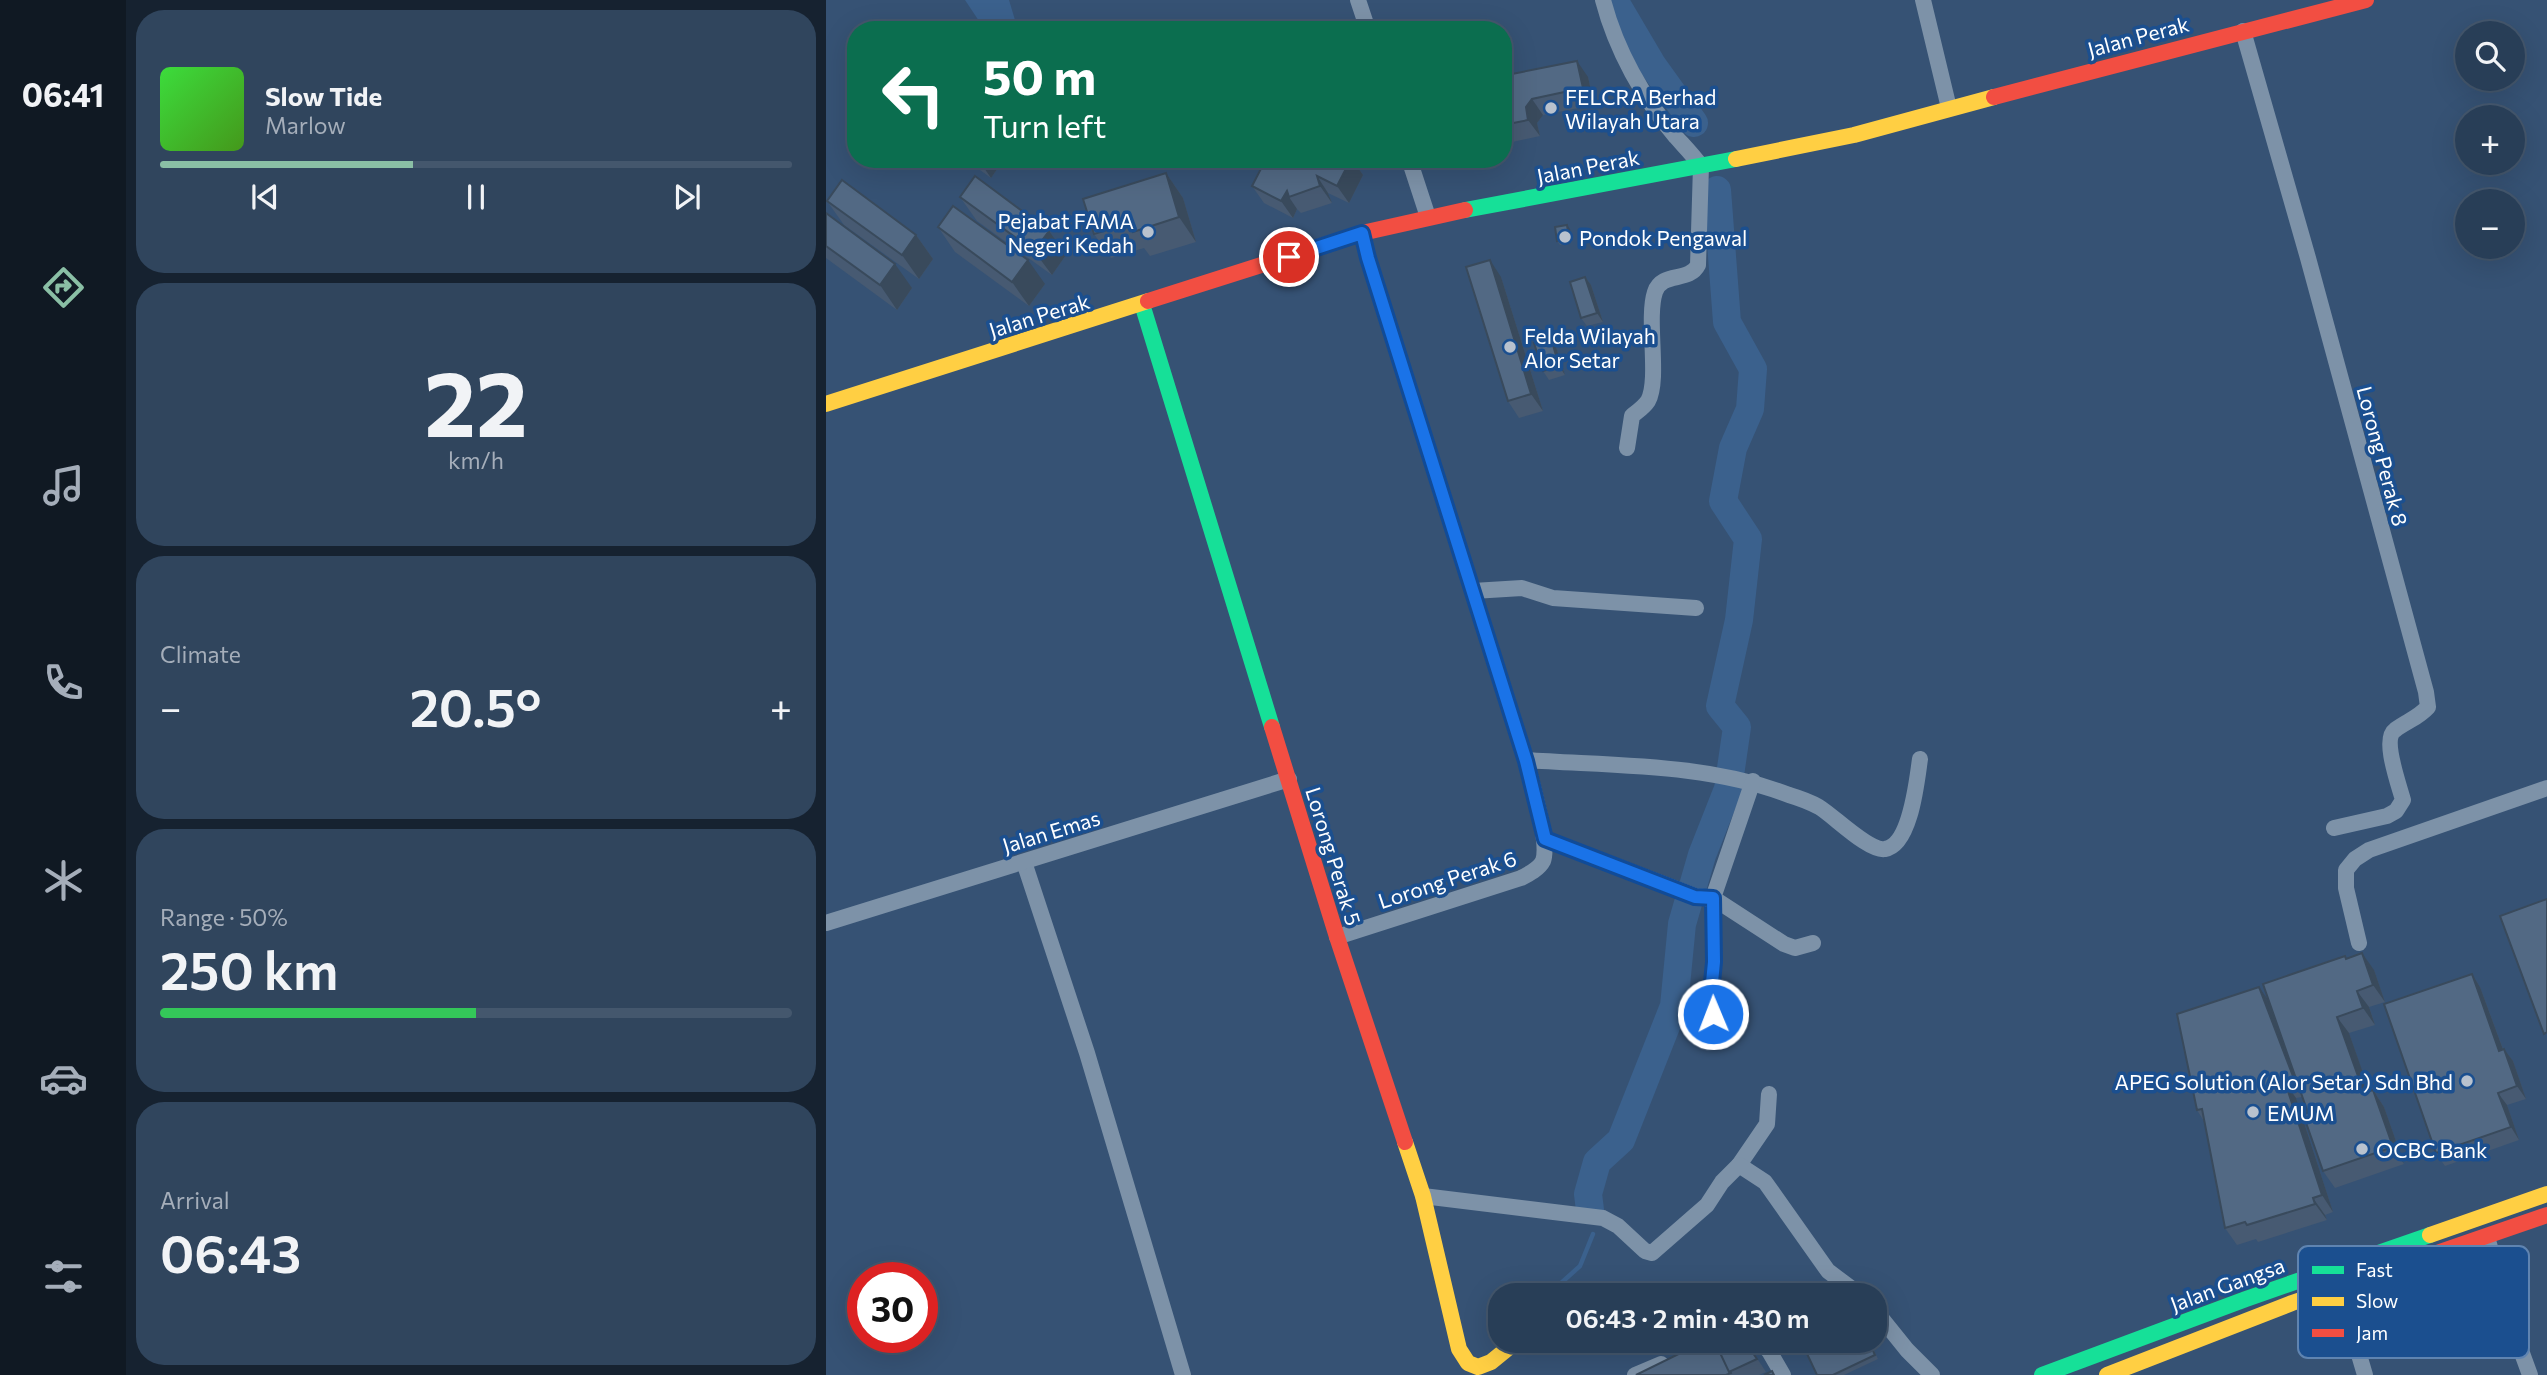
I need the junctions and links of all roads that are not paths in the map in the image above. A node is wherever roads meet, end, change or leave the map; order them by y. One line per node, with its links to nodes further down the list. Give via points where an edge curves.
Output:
1 (1358, 0): 6 (street)
2 (1604, 0): 9 (street, via 1618,43 1638,82)
3 (1923, 0): 8 (street)
4 (2366, 0): 5 (street, Jalan Perak)
5 (2338, 4): 7 (street, Jalan Perak)
6 (1365, 21)
7 (2243, 30): 8 (street, Jalan Perak); 23 (street, Lorong Perak 8, via 2428,707 2418,718 2392,731 2389,738 2403,800 2396,811)
8 (1949, 108): 9 (street, Jalan Perak, via 1854,135)
9 (1700, 166): 11 (street, Jalan Perak); 15 (street, via 1698,265 1690,275 1662,281 1656,289 1651,393 1632,416)
10 (1412, 168): 11 (street)
11 (1428, 217): 12 (street, Jalan Perak)
12 (1362, 233): 13 (street, Jalan Perak); 16 (street)
13 (1142, 304): 14 (street, Jalan Perak); 20 (street, Lorong Perak 5)
14 (826, 404)
15 (1627, 448)
16 (1473, 591): 17 (street, via 1522,588 1553,598); 19 (street)
17 (1696, 608)
18 (1920, 759): 21 (street, via 1913,807 1897,842 1883,850 1818,807)
19 (1526, 761): 21 (street, via 1667,769); 24 (street)
20 (1289, 779): 25 (street, Jalan Emas); 28 (street, Lorong Perak 5)
21 (1753, 781): 26 (street)
22 (2547, 788): 30 (street, via 2369,850 2355,859 2346,870 2346,888)
23 (2334, 828)
24 (1545, 839): 26 (street, via 1687,893); 28 (street, Lorong Perak 6, via 1543,861 1521,878)
25 (1024, 862): 27 (street, Jalan Emas); 50 (street, via 1087,1053)
26 (1713, 898): 29 (street, via 1784,944); 31 (street)
27 (826, 923)
28 (1337, 937): 35 (street, Lorong Perak 5)
29 (1813, 943)
30 (2359, 943)
31 (1713, 1014)
32 (1769, 1094): 33 (street, via 1767,1124)
33 (1739, 1165): 35 (street, via 1707,1205 1652,1253 1603,1218); 42 (street, via 1765,1182 1828,1271)
34 (2547, 1194): 38 (street, Jalan Gangsa)
35 (1423, 1196): 45 (street, Lorong Perak 5, via 1459,1349 1468,1363 1478,1367)
36 (2547, 1214): 37 (street, Jalan Gangsa)
37 (2487, 1237): 39 (street, Jalan Gangsa); 40 (street)
38 (2398, 1246)
39 (2460, 1246)
40 (2489, 1246)
41 (2298, 1281): 54 (street, Jalan Gangsa)
42 (1844, 1283)
43 (2298, 1303): 55 (street, Jalan Gangsa)
44 (1887, 1325): 53 (street)
45 (1501, 1353)
46 (1771, 1353): 52 (street)
47 (1680, 1355): 51 (street)
48 (2360, 1358): 56 (street)
49 (2524, 1358): 57 (street)
50 (1183, 1375)
51 (1635, 1375)
52 (1783, 1375)
53 (1932, 1375)
54 (2042, 1375)
55 (2107, 1375)
56 (2365, 1375)
57 (2530, 1375)

